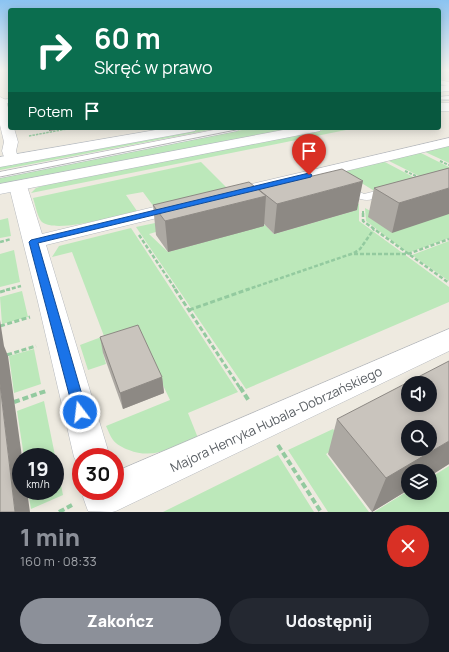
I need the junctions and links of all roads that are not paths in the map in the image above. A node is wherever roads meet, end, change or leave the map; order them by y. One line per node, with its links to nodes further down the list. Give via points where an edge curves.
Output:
1 (4, 101): 2 (street)
2 (8, 124)
3 (9, 130): 8 (street, via 9,151)
4 (179, 130): 8 (street)
5 (229, 130): 10 (lane)
6 (304, 130): 10 (street)
7 (449, 142): 9 (street)
8 (6, 161)
9 (322, 172): 11 (lane, via 362,197); 12 (street)
10 (6, 183): 12 (street)
11 (406, 186)
12 (34, 242): 14 (street)
13 (449, 340): 15 (street, Majora Henryka Hubala-Dobrzańskiego)
14 (90, 448)
15 (96, 501)

